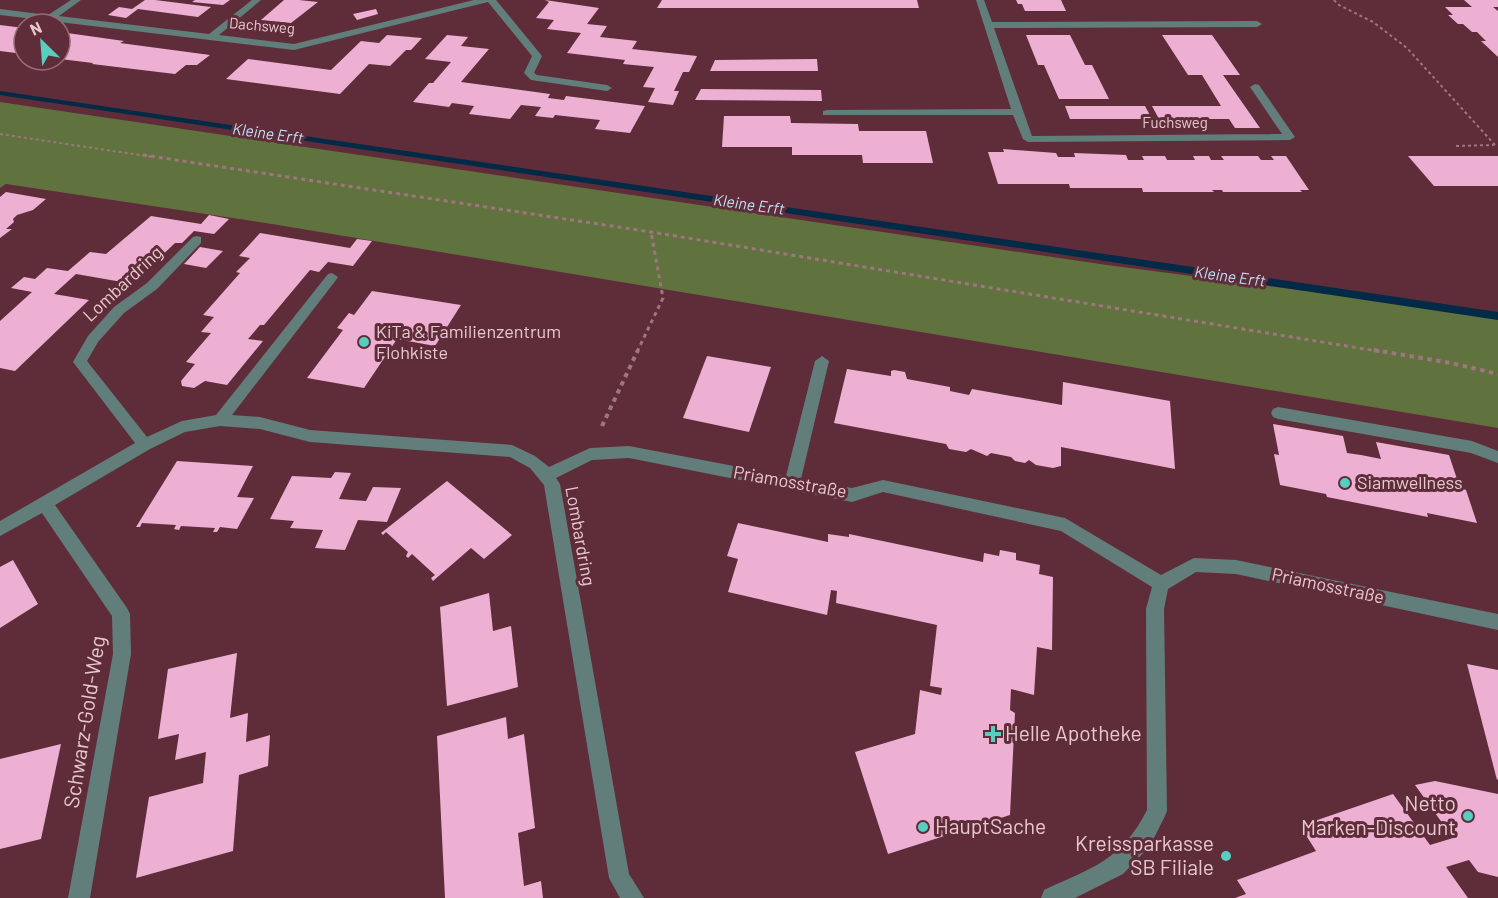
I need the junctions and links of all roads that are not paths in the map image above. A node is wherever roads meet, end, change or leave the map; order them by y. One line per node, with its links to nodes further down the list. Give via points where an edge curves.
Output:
1 (77, 0): 6 (street)
2 (257, 0): 10 (street, Dachsweg)
3 (485, 0): 10 (street, Dachsweg, via 294,47)
4 (490, 0): 12 (street, via 537,56 529,72 534,78)
5 (980, 0): 9 (street, Fuchsweg)
6 (59, 12)
7 (72, 21): 10 (street, Dachsweg)
8 (1257, 24): 9 (street)
9 (988, 25): 13 (street, Fuchsweg)
10 (211, 37)
11 (1255, 87): 13 (street, Fuchsweg, via 1290,137 1028,139)
12 (607, 88)
13 (1017, 112): 14 (street)
14 (826, 113)
15 (197, 240): 20 (street, Lombardring, via 152,286 119,310 93,339 80,362)
16 (332, 277): 19 (street)
17 (822, 361): 23 (street)
18 (1278, 413): 21 (street, via 1472,447)
19 (220, 420): 20 (street, Lombardring, via 182,427); 22 (street, Lombardring, via 260,423 310,436 512,451 537,464)
20 (145, 446): 24 (street, Lombardring)
21 (1498, 457)
22 (547, 475): 23 (street, Priamosstraße, via 590,454 629,452); 29 (street, Lombardring, via 552,484 619,878)
23 (792, 484): 26 (street, Priamosstraße, via 852,495 883,486 1065,525)
24 (45, 504): 25 (street, Lombardring); 28 (street, Schwarz-Gold-Weg, via 121,614 122,654)
25 (0, 529)
26 (1161, 584): 27 (street, Priamosstraße, via 1194,565 1236,567); 30 (street, via 1155,609 1157,811 1143,839 1116,867)
27 (1498, 622)
28 (79, 898)
29 (633, 898)
30 (1053, 898)

